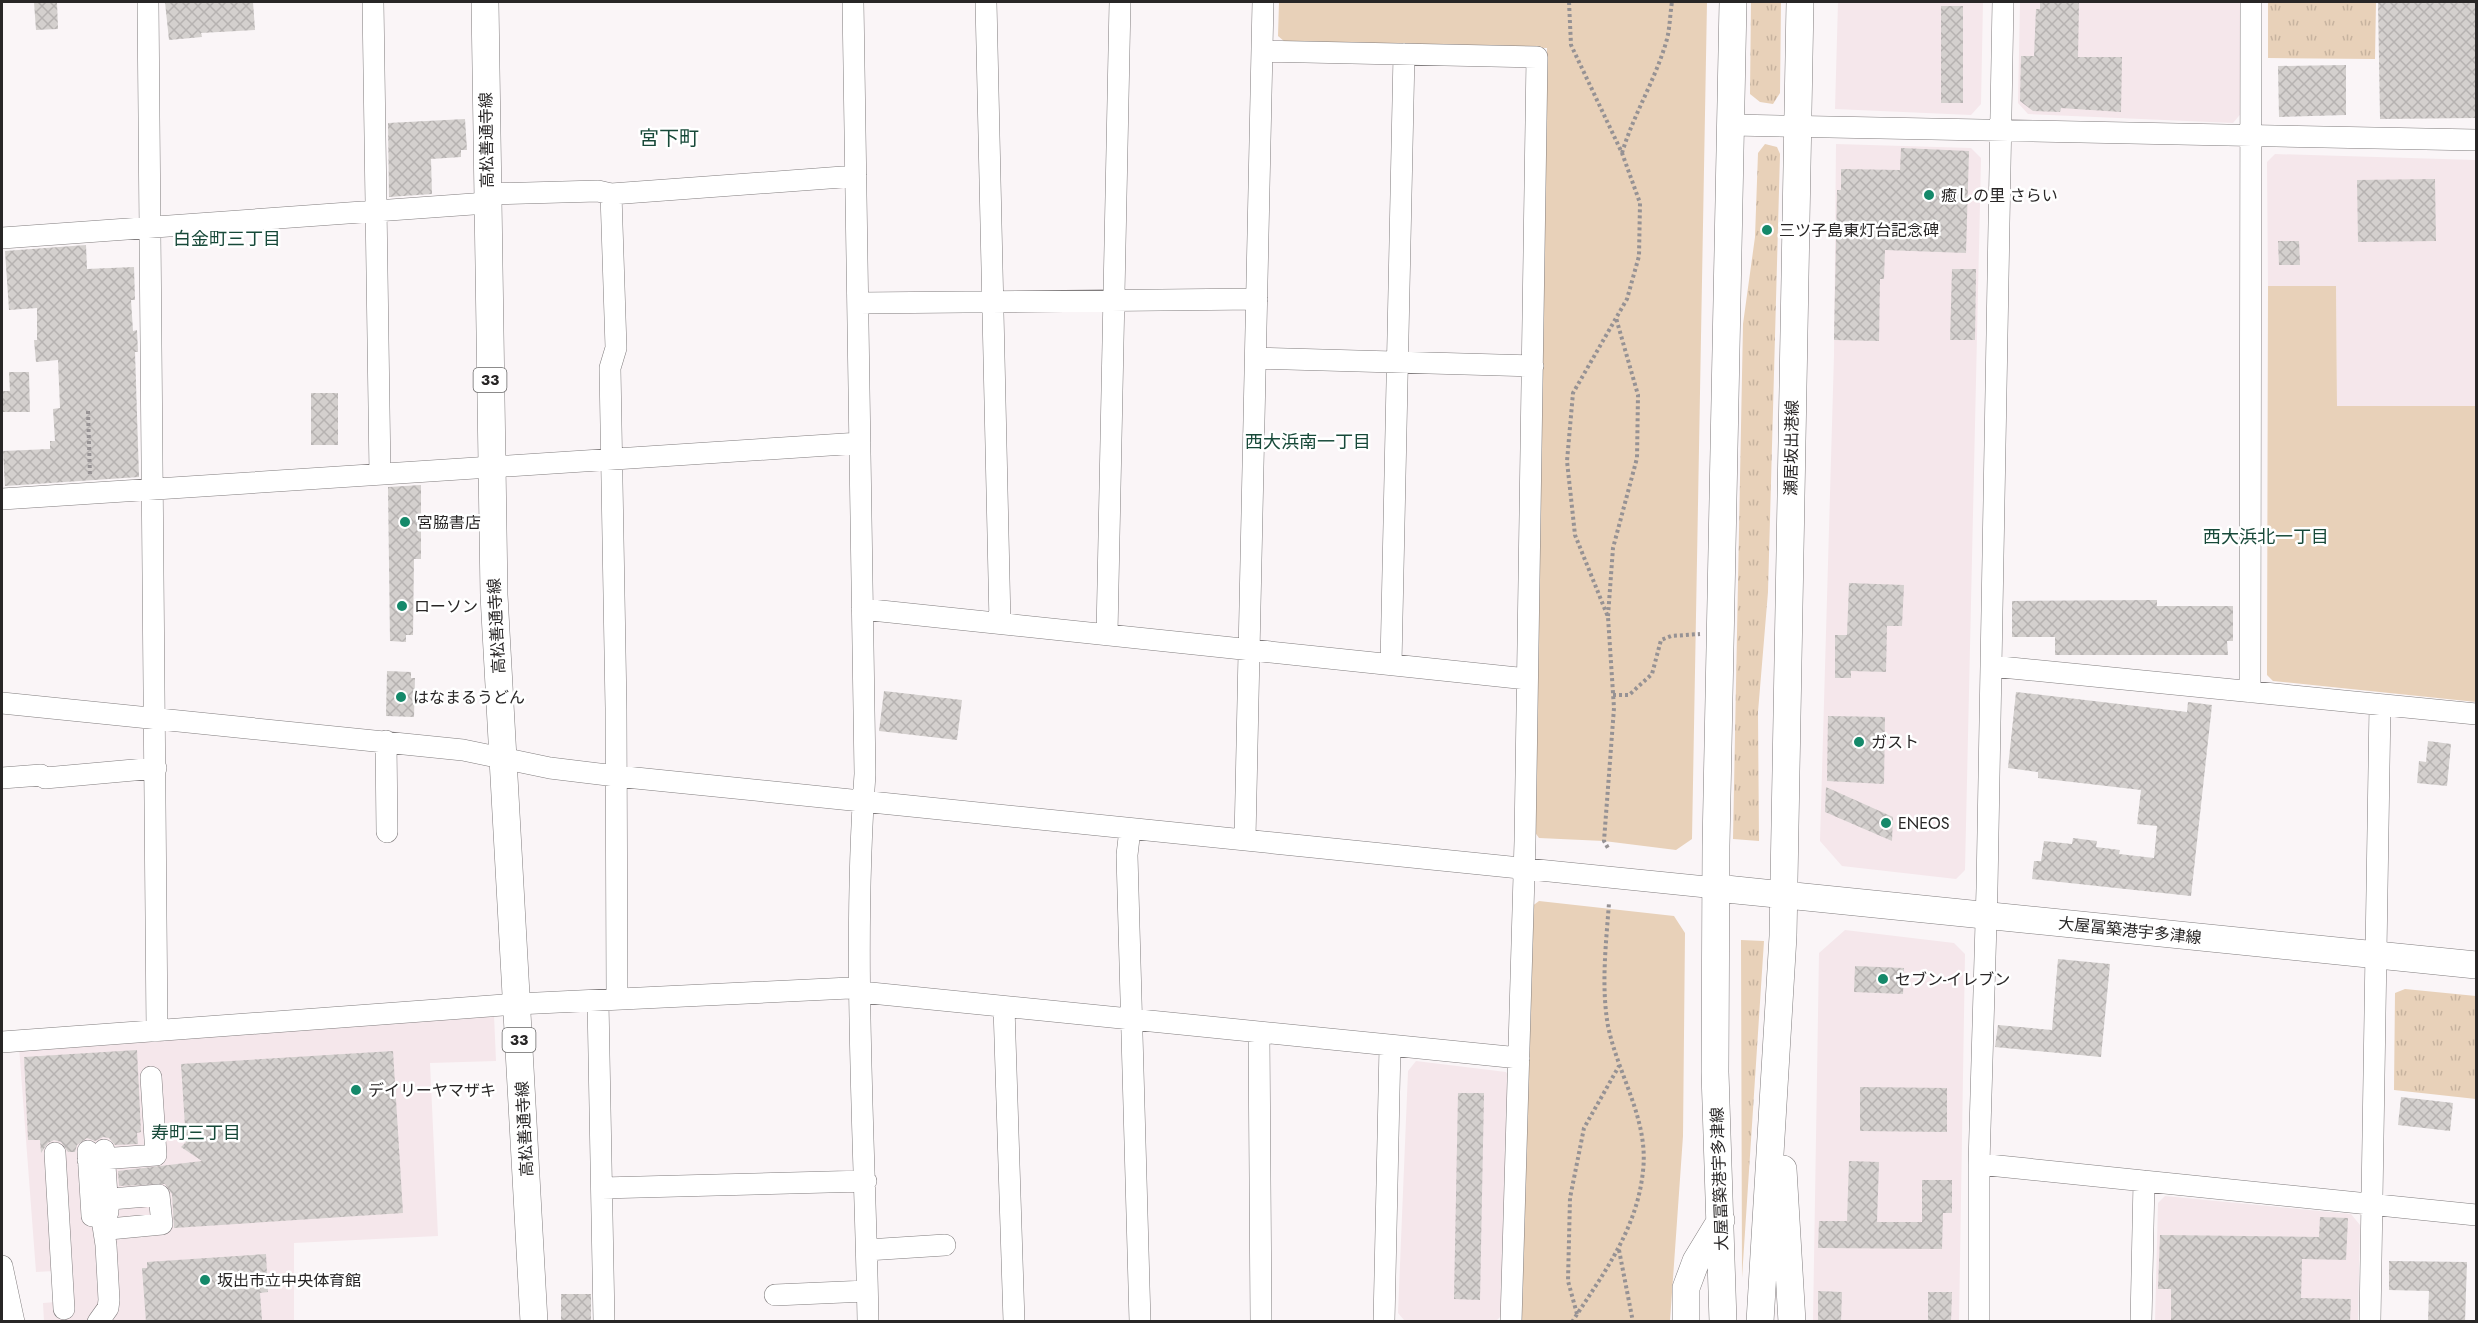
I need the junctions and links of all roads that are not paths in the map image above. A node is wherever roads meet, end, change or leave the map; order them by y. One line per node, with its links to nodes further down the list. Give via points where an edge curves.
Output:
1 (148, 2): 23 (street)
2 (373, 2): 22 (street)
3 (484, 2): 21 (main road, 高松善通寺線 / 33)
4 (854, 2): 19 (street)
5 (986, 2): 27 (street)
6 (1120, 2): 26 (street)
7 (1263, 2): 12 (street)
8 (1733, 2): 14 (main road)
9 (1800, 2): 15 (main road, 瀬居坂出港線)
10 (2003, 2): 16 (street)
11 (2251, 2): 17 (street)
12 (1262, 51): 13 (street); 25 (street)
13 (1404, 54): 30 (street); 31 (street, via 1537,57)
14 (1732, 125): 15 (street); 60 (main road)
15 (1797, 126): 16 (street); 61 (main road, 瀬居坂出港線)
16 (2000, 131): 17 (street); 43 (street)
17 (2251, 136): 18 (street); 45 (street)
18 (2476, 140)
19 (856, 176): 20 (street); 28 (street)
20 (611, 194): 21 (street, via 598,191); 33 (street, via 616,348 610,368)
21 (487, 198): 22 (street); 34 (main road, 高松善通寺線 / 33)
22 (377, 210): 23 (street); 35 (street)
23 (148, 228): 24 (street); 36 (street)
24 (2, 238)
25 (1257, 299): 26 (street); 29 (street)
26 (1114, 300): 27 (street); 40 (street)
27 (993, 302): 28 (street); 39 (street)
28 (859, 303): 32 (street)
29 (1256, 358): 30 (street); 41 (street)
30 (1398, 362): 31 (street); 42 (street)
31 (1533, 366): 44 (street)
32 (860, 443): 33 (street); 38 (street)
33 (611, 460): 34 (street); 53 (street)
34 (491, 469): 35 (street); 51 (main road, 高松善通寺線 / 33)
35 (380, 474): 36 (street)
36 (152, 489): 37 (street); 49 (street)
37 (2, 499)
38 (862, 609): 39 (street); 55 (street, via 866,774)
39 (1000, 623): 40 (street)
40 (1107, 634): 41 (street)
41 (1251, 648): 42 (street); 58 (street)
42 (1391, 664): 44 (street)
43 (1990, 666): 45 (street); 62 (street)
44 (1527, 679): 59 (street)
45 (2250, 692): 47 (street)
46 (2, 703): 49 (street)
47 (2380, 705): 48 (street); 63 (street)
48 (2476, 714)
49 (154, 719): 50 (street); 52 (street)
50 (386, 741): 51 (street); 57 (street)
51 (504, 758): 53 (street); 67 (main road, 高松善通寺線 / 33)
52 (156, 768): 54 (street); 70 (street)
53 (616, 776): 55 (street); 66 (street)
54 (2, 778)
55 (863, 802): 56 (street); 65 (street)
56 (1130, 829): 58 (street); 69 (street)
57 (387, 832)
58 (1245, 839): 59 (street)
59 (1525, 868): 60 (street); 74 (street)
60 (1716, 888): 61 (main road, 大屋冨築港宇多津線); 85 (main road, 大屋冨築港宇多津線, via 1715,1072)
61 (1783, 894): 62 (main road, 大屋冨築港宇多津線); 75 (main road)
62 (1986, 915): 63 (main road, 大屋冨築港宇多津線); 78 (street)
63 (2376, 955): 64 (main road, 大屋冨築港宇多津線); 83 (street)
64 (2476, 965)
65 (861, 992): 66 (street, via 850,988); 68 (street); 79 (street)
66 (607, 1000): 67 (street); 81 (street)
67 (517, 1004): 70 (street); 95 (main road, 高松善通寺線 / 33)
68 (1004, 1007): 69 (street); 98 (street)
69 (1130, 1020): 71 (street); 99 (street)
70 (157, 1031): 72 (street)
71 (1259, 1034): 73 (street); 100 (street)
72 (2, 1042)
73 (1390, 1046): 74 (street); 101 (street)
74 (1519, 1058): 102 (street)
75 (1776, 1072): 105 (main road); 106 (main road)
76 (151, 1077): 77 (street, via 156,1155)
77 (94, 1157): 82 (street); 86 (street, via 93,1229); 92 (street, via 55,1159)
78 (1979, 1164): 80 (street); 107 (street)
79 (866, 1181): 81 (street); 88 (street)
80 (2144, 1181): 83 (street); 108 (street)
81 (602, 1188): 96 (street)
82 (107, 1200): 86 (street, via 99,1200); 86 (street, via 159,1195 162,1224)
83 (2372, 1204): 84 (street); 109 (street)
84 (2476, 1215)
85 (1721, 1220): 103 (main road, via 1696,1261 1686,1288); 104 (main road, 大屋冨築港宇多津線)
86 (107, 1237): 94 (street, via 109,1300 104,1317)
87 (945, 1245): 88 (street)
88 (867, 1250): 90 (street)
89 (2, 1266): 93 (street)
90 (867, 1291): 91 (street); 97 (street)
91 (775, 1295)
92 (64, 1309)
93 (14, 1322)
94 (98, 1322)
95 (534, 1322)
96 (604, 1322)
97 (868, 1322)
98 (1014, 1322)
99 (1140, 1322)
100 (1261, 1322)
101 (1384, 1322)
102 (1511, 1322)
103 (1686, 1322)
104 (1723, 1322)
105 (1760, 1322)
106 (1792, 1322)
107 (1979, 1322)
108 (2141, 1322)
109 (2370, 1322)

